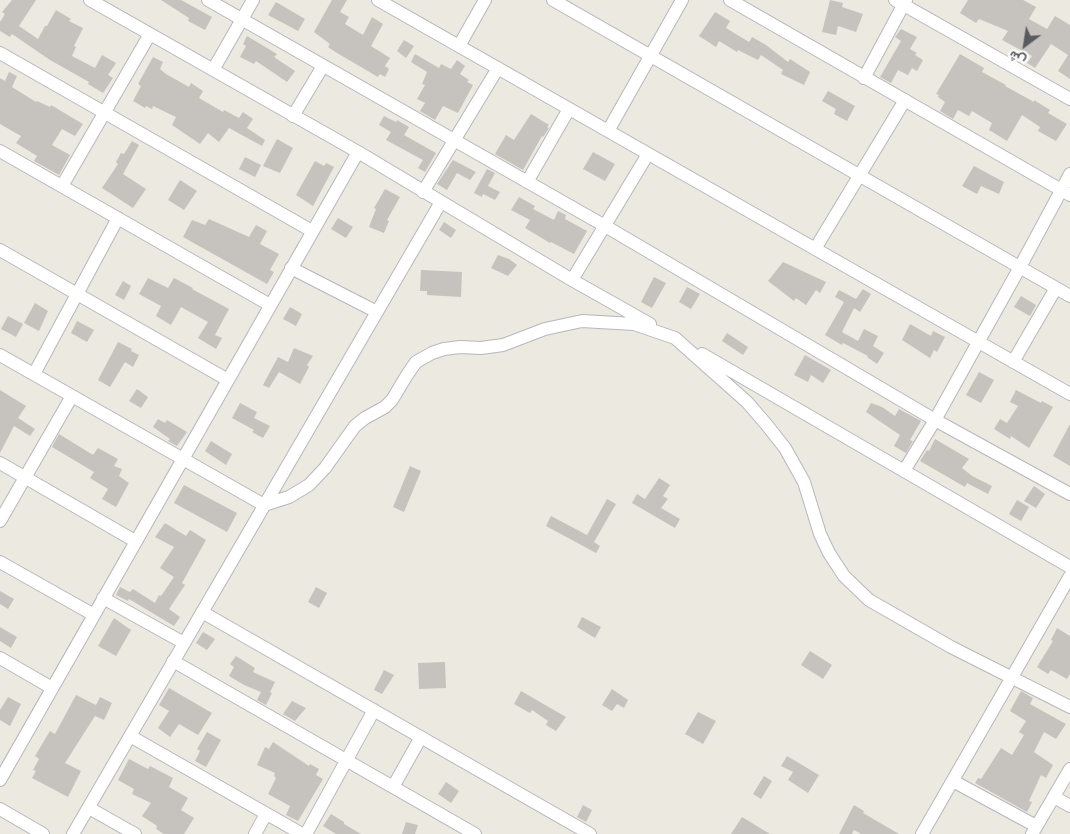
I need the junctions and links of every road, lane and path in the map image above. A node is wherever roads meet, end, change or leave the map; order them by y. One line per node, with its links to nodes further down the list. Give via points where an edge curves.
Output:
1 (90, 0): 11 (street)
2 (208, 0): 10 (street)
3 (253, 0): 10 (street)
4 (378, 0): 12 (street)
5 (485, 0): 12 (street)
6 (553, 0): 14 (street)
7 (682, 0): 14 (street)
8 (732, 1): 18 (street)
9 (901, 2): 18 (street); 19 (street)
10 (242, 19): 15 (street); 17 (street)
11 (150, 34): 17 (street); 22 (street)
12 (459, 46): 16 (street)
13 (0, 53): 22 (street)
14 (650, 56): 24 (street); 30 (street)
15 (323, 66): 23 (street); 25 (street)
16 (498, 68): 21 (street); 25 (street)
17 (213, 70): 23 (street)
18 (864, 78): 20 (street)
19 (1070, 99)
20 (905, 100): 30 (street); 34 (street)
21 (569, 109): 24 (street); 31 (street)
22 (104, 112): 32 (street); 38 (street)
23 (293, 116): 27 (street)
24 (608, 131): 28 (street)
25 (454, 141): 31 (street); 33 (street)
26 (0, 151): 32 (street)
27 (358, 152): 33 (street); 38 (street)
28 (648, 154): 37 (street); 39 (street)
29 (1070, 174): 34 (street)
30 (859, 175): 39 (street); 41 (street)
31 (527, 182): 37 (street)
32 (62, 186): 36 (street)
33 (423, 192): 35 (street)
34 (1065, 192): 41 (street)
35 (441, 202): 43 (street); 48 (street)
36 (118, 218): 45 (street); 47 (street)
37 (604, 226): 43 (street); 57 (street)
38 (312, 231): 42 (street)
39 (815, 249): 50 (street)
40 (0, 250): 45 (street)
41 (1020, 267): 44 (street); 50 (street)
42 (292, 268): 47 (street); 48 (street)
43 (572, 280): 49 (street)
44 (1056, 288): 46 (street); 52 (street)
45 (77, 294): 53 (street); 54 (street)
46 (1070, 296)
47 (270, 305): 54 (street)
48 (377, 312): 63 (street)
49 (674, 338): 60 (street); 63 (street, via 634,324 582,321 545,328 503,345 460,347 432,353 416,362 385,407 355,426 309,485 289,497); 75 (street, via 747,402 785,448 804,482 829,553 857,590 943,642)
50 (978, 342): 52 (street); 57 (street)
51 (0, 355): 53 (street)
52 (1013, 362): 55 (street)
53 (34, 374): 56 (street)
54 (228, 380): 58 (street)
55 (1070, 394)
56 (72, 396): 58 (street); 61 (street)
57 (935, 420): 60 (street); 62 (street)
58 (183, 459): 63 (street); 65 (street)
59 (0, 463): 61 (street)
60 (904, 470): 67 (street)
61 (25, 477): 64 (street); 65 (street)
62 (1070, 494)
63 (264, 505): 70 (street)
64 (0, 521)
65 (136, 541): 69 (street)
66 (0, 562): 71 (street)
67 (1070, 567)
68 (1070, 576): 75 (street)
69 (103, 598): 71 (street); 72 (street)
70 (202, 612): 72 (street); 78 (street)
71 (94, 615): 76 (street)
72 (184, 643): 74 (street)
73 (0, 658): 76 (street)
74 (174, 661): 79 (street); 81 (street)
75 (1012, 676): 77 (street); 85 (street)
76 (52, 688): 82 (street)
77 (1070, 706)
78 (374, 710): 80 (street); 81 (street)
79 (130, 736): 89 (street); 91 (street)
80 (421, 737): 86 (street); 92 (street)
81 (346, 760): 86 (street); 99 (street)
82 (4, 762): 84 (street)
83 (1070, 769): 87 (street)
84 (0, 780)
85 (953, 781): 93 (street); 102 (street)
86 (393, 787): 100 (street)
87 (1054, 797): 88 (street); 93 (street)
88 (1070, 806)
89 (89, 808): 95 (street); 96 (street)
90 (0, 809): 94 (street)
91 (266, 814): 97 (street); 98 (street)
92 (575, 830): 101 (street)
93 (1034, 830)
94 (43, 834)
95 (73, 834)
96 (135, 834)
97 (254, 834)
98 (302, 834)
99 (306, 834)
100 (475, 834)
101 (590, 834)
102 (922, 834)

